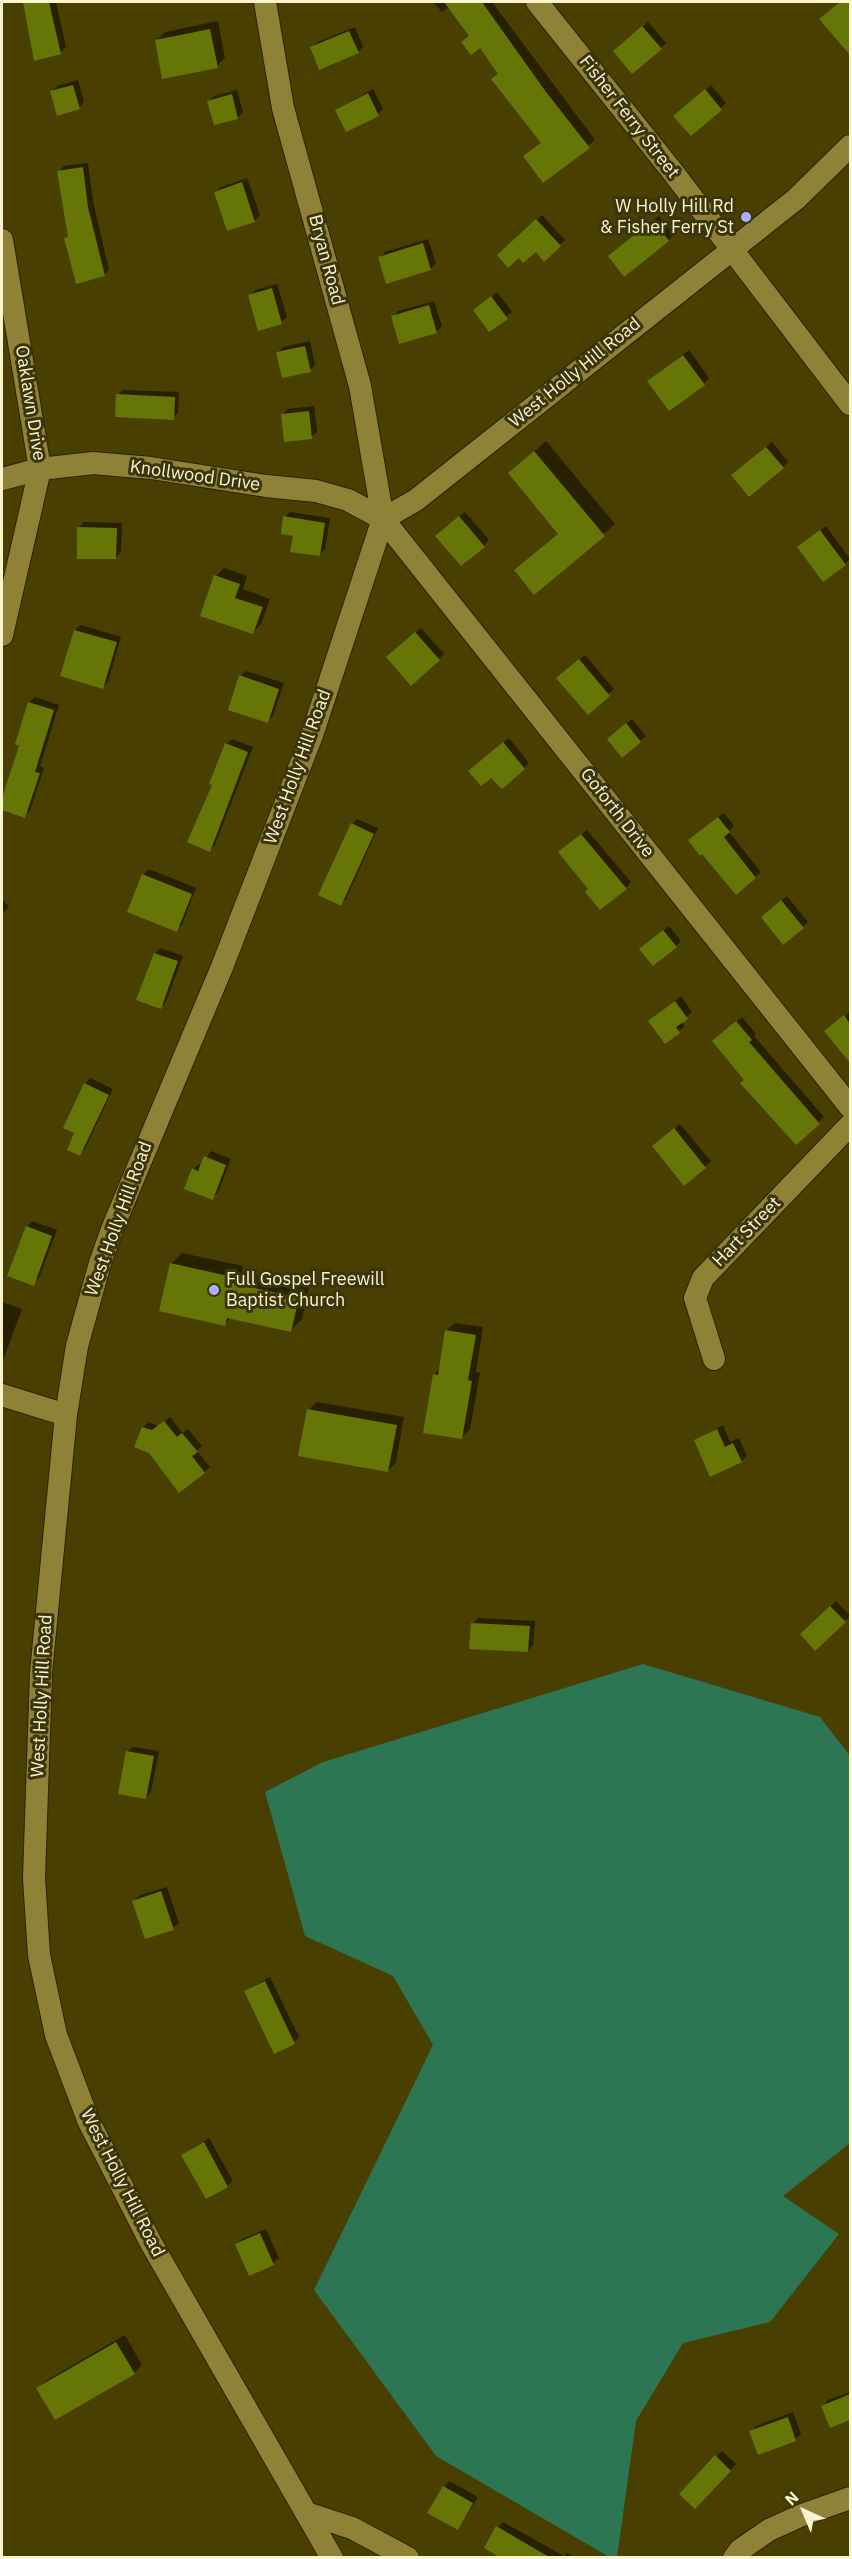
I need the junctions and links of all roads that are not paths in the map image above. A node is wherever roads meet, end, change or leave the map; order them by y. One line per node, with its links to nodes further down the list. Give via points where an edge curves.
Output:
1 (265, 2): 9 (street, Bryan Road, via 283,108 360,386)
2 (537, 2): 5 (street, Fisher Ferry Street)
3 (850, 146): 5 (street, West Holly Hill Road, via 796,199)
4 (2, 240): 7 (street, Oaklawn Drive)
5 (730, 248): 6 (street, Fisher Ferry Street); 9 (street, West Holly Hill Road, via 416,500)
6 (850, 404)
7 (40, 469): 8 (street, Knollwood Drive); 9 (street, Knollwood Drive, via 93,463 316,491 348,500); 10 (street, Oaklawn Drive)
8 (2, 479)
9 (383, 519): 11 (street, Goforth Drive); 15 (street, West Holly Hill Road, via 312,735 222,967 106,1245 77,1346)
10 (2, 635)
11 (850, 1107)
12 (850, 1125): 13 (street, Hart Street, via 703,1278 695,1298)
13 (714, 1359)
14 (2, 1395): 15 (street)
15 (66, 1415): 17 (street, West Holly Hill Road, via 41,1673 34,1878 39,1955 56,2035 89,2122 151,2243)
16 (850, 2498): 20 (street, via 769,2530)
17 (306, 2513): 18 (street, West Holly Hill Road); 19 (street, via 352,2529)
18 (332, 2558)
19 (408, 2558)
20 (734, 2558)

